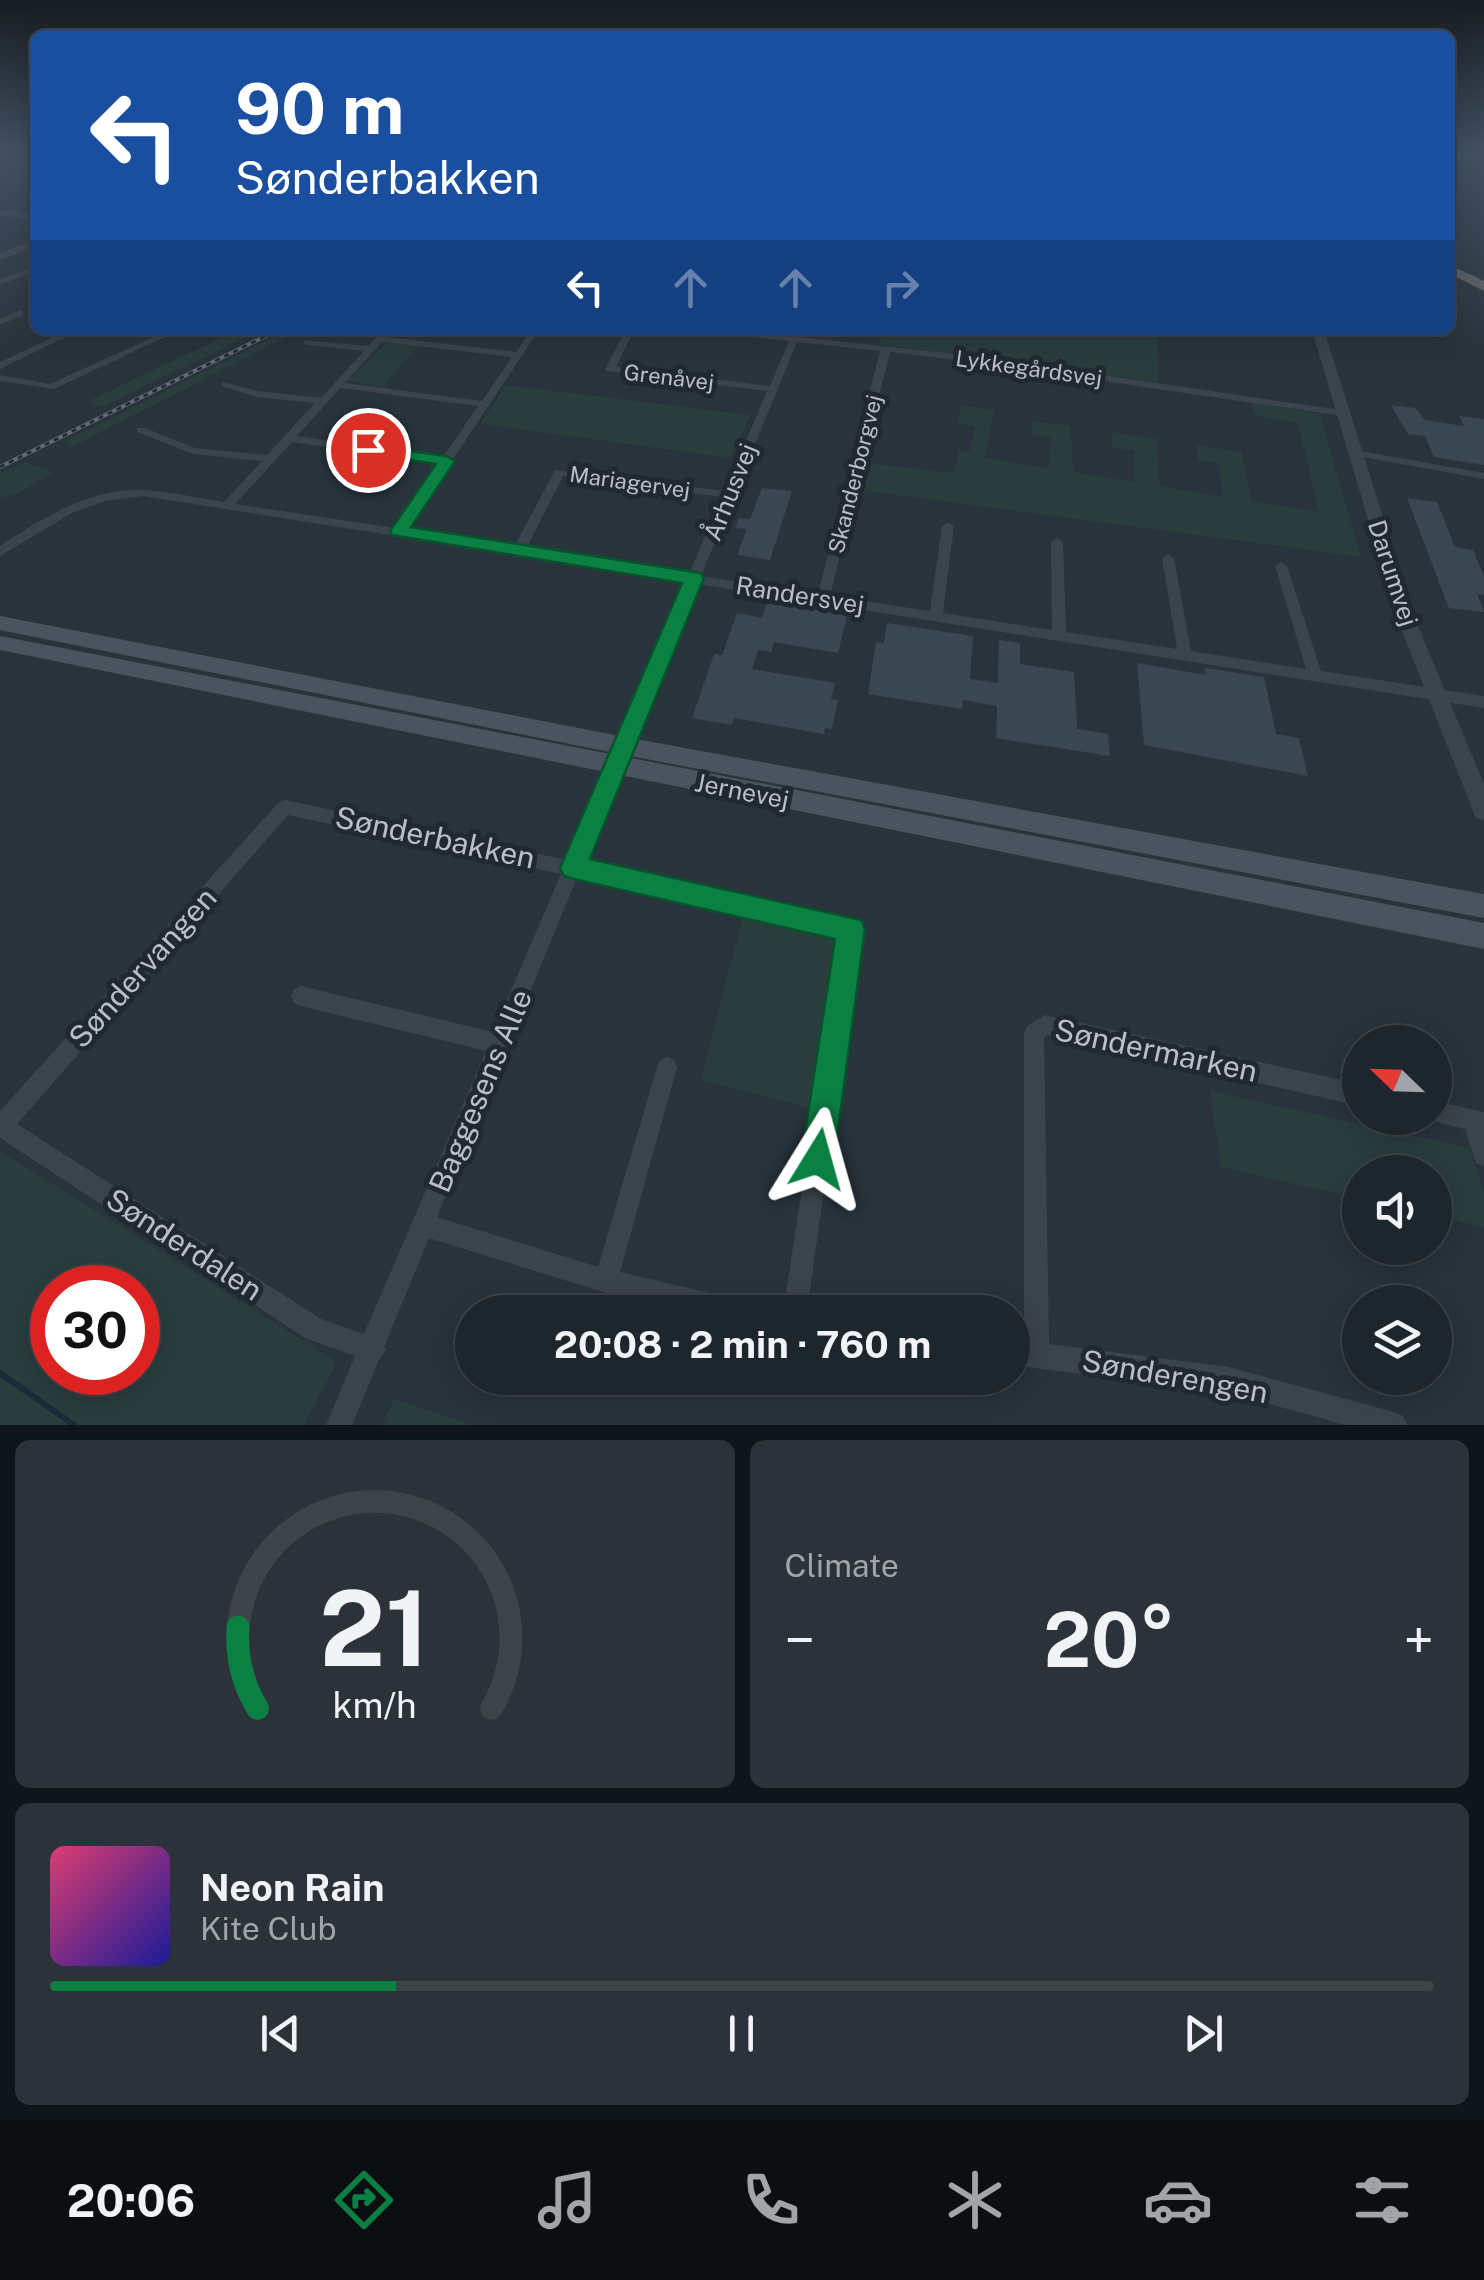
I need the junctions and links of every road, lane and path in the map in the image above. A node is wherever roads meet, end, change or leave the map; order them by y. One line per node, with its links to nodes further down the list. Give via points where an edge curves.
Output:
1 (30, 246): 2 (street)
2 (0, 257)
3 (30, 270): 5 (street)
4 (1455, 276): 6 (highway)
5 (0, 283)
6 (1484, 290)
7 (20, 313): 8 (street)
8 (0, 322)
9 (65, 335): 22 (street)
10 (165, 335): 23 (street, via 51,387)
11 (383, 335): 20 (street)
12 (390, 335): 21 (street)
13 (532, 335): 21 (street)
14 (628, 335): 26 (street, Grenåvej, via 610,370)
15 (758, 335): 17 (street, Lykkegårdsvej)
16 (1320, 335): 29 (street, Darumvej)
17 (794, 339): 19 (street, Lykkegårdsvej); 26 (street, Århusvej)
18 (306, 342): 20 (street)
19 (886, 348): 29 (street, Lykkegårdsvej); 46 (street, Skanderborgvej)
20 (370, 350): 25 (street)
21 (518, 355): 28 (street)
22 (0, 366)
23 (0, 378)
24 (225, 384): 27 (street)
25 (338, 385): 27 (street); 28 (street)
26 (772, 389): 36 (street, Århusvej)
27 (323, 401): 31 (street)
28 (485, 404): 34 (street)
29 (1343, 413): 32 (street, Darumvej)
30 (142, 430): 33 (street, via 193,451)
31 (289, 438): 33 (street); 34 (street)
32 (1355, 453): 35 (street); 52 (street, Darumvej)
33 (270, 459): 37 (street)
34 (446, 461): 39 (street)
35 (1484, 476)
36 (729, 495): 41 (street, Mariagervej, via 559,472); 45 (street, Århusvej)
37 (228, 504): 39 (street, Randersvej); 42 (street, Randersvej, via 112,495 62,511)
38 (948, 526): 47 (street)
39 (399, 531): 41 (street, Randersvej)
40 (1057, 542): 49 (street)
41 (519, 550): 45 (street, Randersvej)
42 (0, 552)
43 (1168, 558): 50 (street)
44 (1281, 566): 51 (street)
45 (694, 578): 46 (street, Randersvej); 54 (street, Århusvej)
46 (823, 598): 47 (street, Randersvej)
47 (936, 616): 49 (street, Randersvej)
48 (2, 629): 54 (main road, Jernevej); 54 (main road, Jernevej, via 500,743 530,738)
49 (1059, 635): 50 (street, Randersvej)
50 (1186, 655): 51 (street, Randersvej)
51 (1315, 675): 52 (street, Randersvej)
52 (1436, 694): 53 (street, Randersvej); 56 (street, Darumvej)
53 (1484, 702)
54 (620, 756): 57 (street, Baggesens Alle); 58 (main road, Jernevej, via 731,766); 60 (main road, Jernevej)
55 (285, 807): 57 (street, Sønderbakken); 68 (street, Søndervangen)
56 (1484, 810)
57 (574, 868): 63 (street, Baggesens Alle); 73 (street, Sønderbakken, via 851,929)
58 (1484, 906)
59 (1484, 922): 60 (main road)
60 (1417, 923): 61 (main road, Jernevej)
61 (1484, 936)
62 (302, 996): 63 (street)
63 (500, 1044): 70 (street, Baggesens Alle)
64 (666, 1068): 71 (street)
65 (1342, 1091): 74 (street, Søndermarken, via 1045,1025 1034,1033)
66 (1452, 1116): 67 (street)
67 (1478, 1122): 69 (street)
68 (1, 1127): 75 (street, Sønderdalen, via 314,1329)
69 (1484, 1155)
70 (425, 1225): 71 (street); 75 (street, Baggesens Alle)
71 (606, 1281): 72 (street)
72 (666, 1295)
73 (798, 1295)
74 (1026, 1295)
75 (373, 1350): 77 (street, Baggesens Alle)
76 (1030, 1354): 78 (street, Sønderengen, via 1229,1380)
77 (339, 1425)
78 (1394, 1425)

